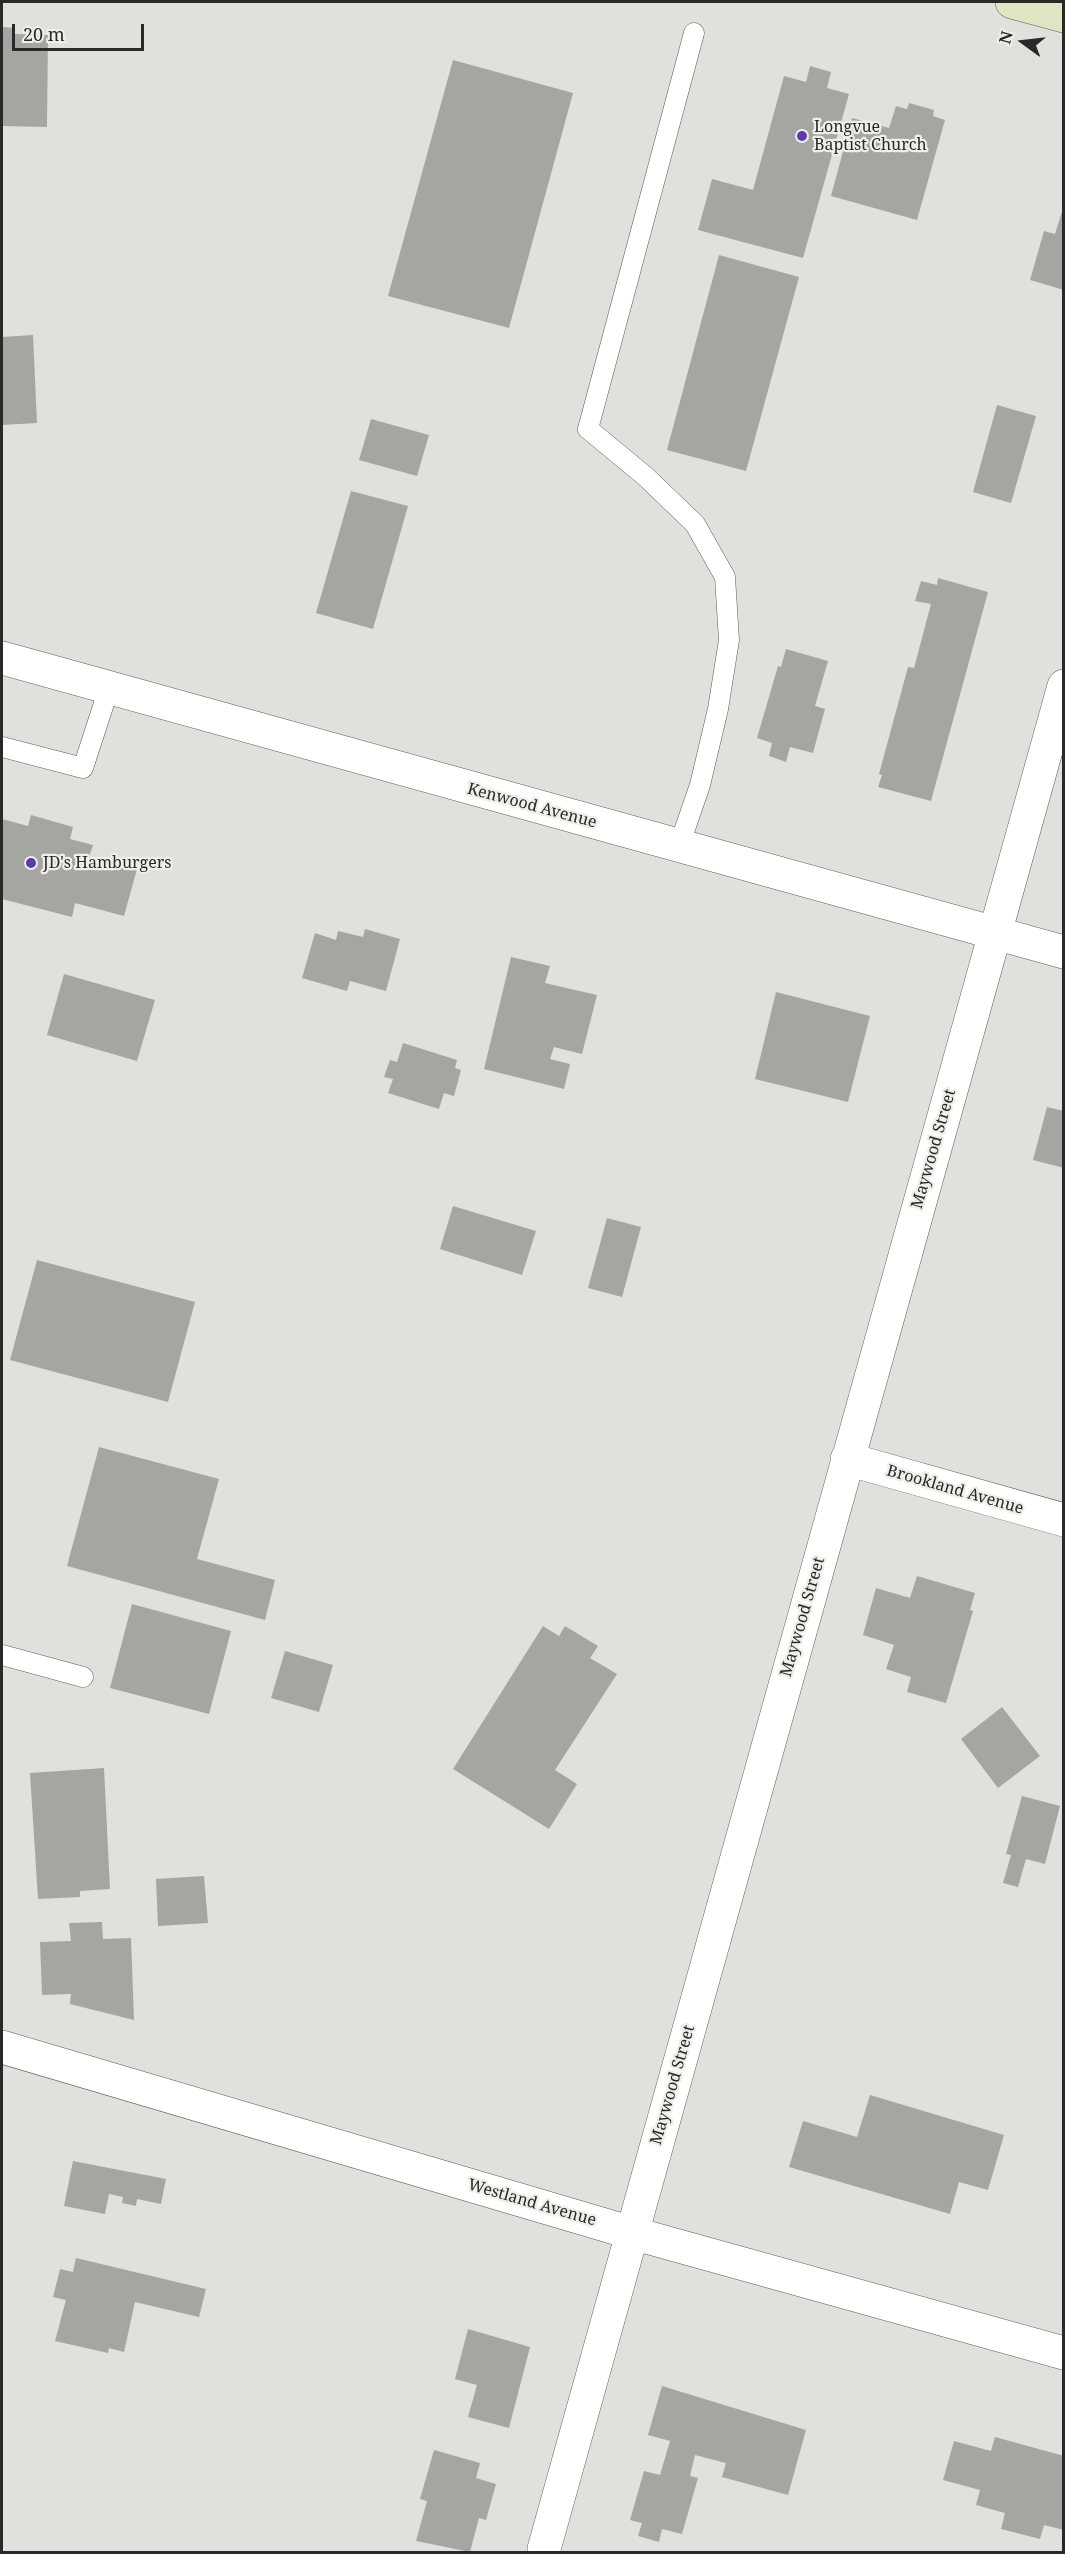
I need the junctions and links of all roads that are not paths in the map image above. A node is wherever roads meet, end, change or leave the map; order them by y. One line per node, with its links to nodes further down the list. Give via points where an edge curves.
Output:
1 (1012, 2): 2 (main road)
2 (1064, 16)
3 (694, 33): 8 (lane, via 588,429 695,524 725,577 729,639 718,709 700,785)
4 (2, 658): 6 (street, Kenwood Avenue)
5 (1064, 686): 9 (street, Maywood Street)
6 (109, 688): 7 (lane, via 83,768); 8 (street, Kenwood Avenue)
7 (2, 747)
8 (679, 846): 9 (street, Kenwood Avenue)
9 (994, 933): 10 (street, Kenwood Avenue); 11 (street, Maywood Street)
10 (1064, 952)
11 (847, 1459): 12 (street, Brookland Avenue); 16 (street, Maywood Street)
12 (1064, 1520)
13 (2, 1654): 14 (lane)
14 (83, 1677)
15 (2, 2047): 16 (street, Westland Avenue)
16 (632, 2233): 17 (street, Westland Avenue); 18 (street, Maywood Street)
17 (1064, 2353)
18 (544, 2548)

